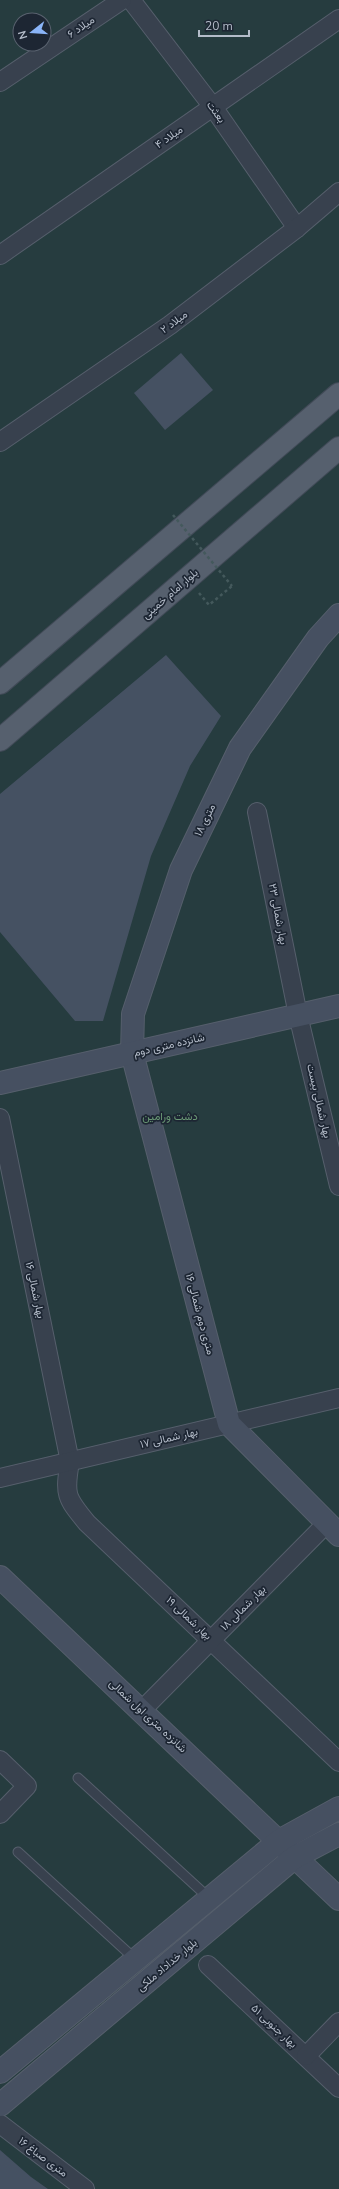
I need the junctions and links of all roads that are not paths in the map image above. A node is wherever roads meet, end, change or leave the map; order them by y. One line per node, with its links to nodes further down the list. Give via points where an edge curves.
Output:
1 (122, 0): 4 (street, میلاد ۶)
2 (131, 0): 5 (street, بعثت)
3 (339, 19): 5 (street, میلاد ۴)
4 (0, 82)
5 (213, 107): 7 (street, بعثت); 8 (street, میلاد ۴)
6 (339, 192): 7 (street, میلاد ۲)
7 (297, 228): 10 (street, میلاد ۲, via 170,326)
8 (0, 255)
9 (339, 394): 13 (main road)
10 (0, 442)
11 (339, 448): 14 (main road, بلوار امام خمینی)
12 (339, 615): 18 (street, ۱۸ متری, via 318,638 240,748 184,863 133,1014)
13 (0, 683)
14 (0, 740)
15 (257, 812): 17 (street, بهار شمالی ۲۳)
16 (339, 1006): 17 (street, شانزده متری دوم)
17 (298, 1015): 18 (street, شانزده متری دوم); 21 (street, بهار شمالی بیست)
18 (132, 1053): 19 (street, شانزده متری دوم); 23 (street, ۱۶ متری دوم شمالی)
19 (0, 1083)
20 (0, 1118): 24 (street, بهار شمالی ۱۶)
21 (339, 1186)
22 (339, 1398): 23 (street, بهار شمالی ۱۷)
23 (229, 1424): 24 (street, بهار شمالی ۱۷); 26 (street)
24 (70, 1462): 25 (street, بهار شمالی ۱۷); 28 (street, بهار شمالی ۱۹, via 66,1486 71,1504 87,1523)
25 (0, 1478)
26 (333, 1529): 28 (street, بهار شمالی ۱۸)
27 (0, 1577): 29 (street, شانزده متری اول شمالی)
28 (212, 1640): 29 (street, بهار شمالی ۱۸); 31 (street, بهار شمالی ۱۹)
29 (142, 1710): 36 (street, شانزده متری اول شمالی)
30 (0, 1760): 34 (street, via 27,1786)
31 (339, 1762)
32 (78, 1778): 39 (lane)
33 (339, 1808): 36 (street)
34 (0, 1814)
35 (339, 1834): 38 (street, بلوار خداداد ملکی)
36 (279, 1841): 38 (street, شانزده متری اول شمالی); 39 (street)
37 (18, 1852): 41 (lane)
38 (295, 1857): 40 (street, شانزده متری اول شمالی); 47 (street, بلوار خداداد ملکی)
39 (209, 1898): 41 (street)
40 (339, 1899)
41 (134, 1959): 45 (street)
42 (208, 1965): 44 (street, بهار جنوبی ۵۱)
43 (339, 2022): 44 (street)
44 (306, 2056): 46 (street, بهار جنوبی ۵۱)
45 (0, 2072)
46 (339, 2088)
47 (0, 2105)
48 (0, 2124): 49 (street, ۱۶ متری صباغ)
49 (85, 2189)

